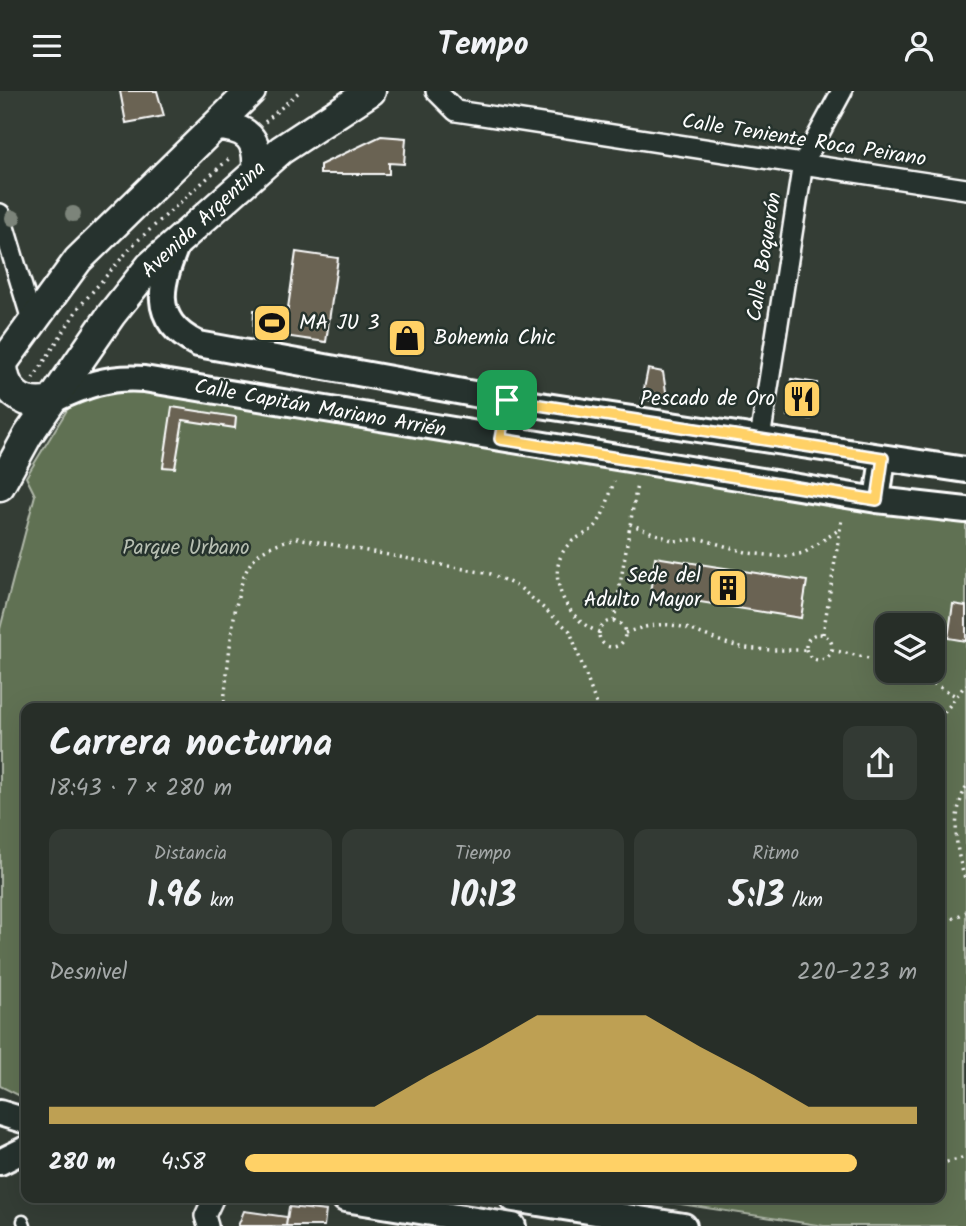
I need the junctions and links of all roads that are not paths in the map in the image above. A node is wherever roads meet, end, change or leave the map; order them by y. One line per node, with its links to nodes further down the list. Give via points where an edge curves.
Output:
1 (251, 91): 5 (main road)
2 (371, 91): 7 (main road, Avenida Argentina)
3 (436, 91): 6 (street, Calle Teniente Roca Peirano, via 456,111)
4 (842, 91): 6 (street, Calle Boquerón)
5 (216, 126): 7 (main road, via 235,126 251,137 258,153); 11 (main road, via 78,260)
6 (803, 163): 8 (street, Calle Teniente Roca Peirano); 16 (street, Calle Boquerón)
7 (257, 170): 10 (main road, Avenida Argentina)
8 (966, 189)
9 (0, 214): 11 (street)
10 (178, 241): 13 (street, Calle Capitán Mariano Arrién, via 162,287 163,309 174,328 198,344); 14 (main road, Avenida Argentina, via 111,315)
11 (32, 320): 12 (main road)
12 (1, 364): 14 (main road, via 10,390 31,403)
13 (507, 400): 15 (street); 16 (street, Calle Capitán Mariano Arrién)
14 (51, 401): 15 (street, Calle Capitán Mariano Arrién, via 91,382 144,379); 19 (main road, Avenida Argentina)
15 (500, 439): 20 (street, Calle Capitán Mariano Arrién)
16 (760, 439): 17 (street, Calle Capitán Mariano Arrién)
17 (883, 458): 18 (street, Calle Capitán Mariano Arrién); 20 (street)
18 (966, 470)
19 (0, 486)
20 (877, 500): 21 (street, Calle Capitán Mariano Arrién)
21 (966, 510)
22 (0, 1113): 23 (street)
23 (21, 1119)
24 (21, 1152): 25 (street)
25 (0, 1162)
26 (211, 1203): 29 (street, via 205,1216)
27 (370, 1203): 30 (street)
28 (538, 1203): 31 (street)
29 (208, 1226)
30 (513, 1226)
31 (684, 1226)

